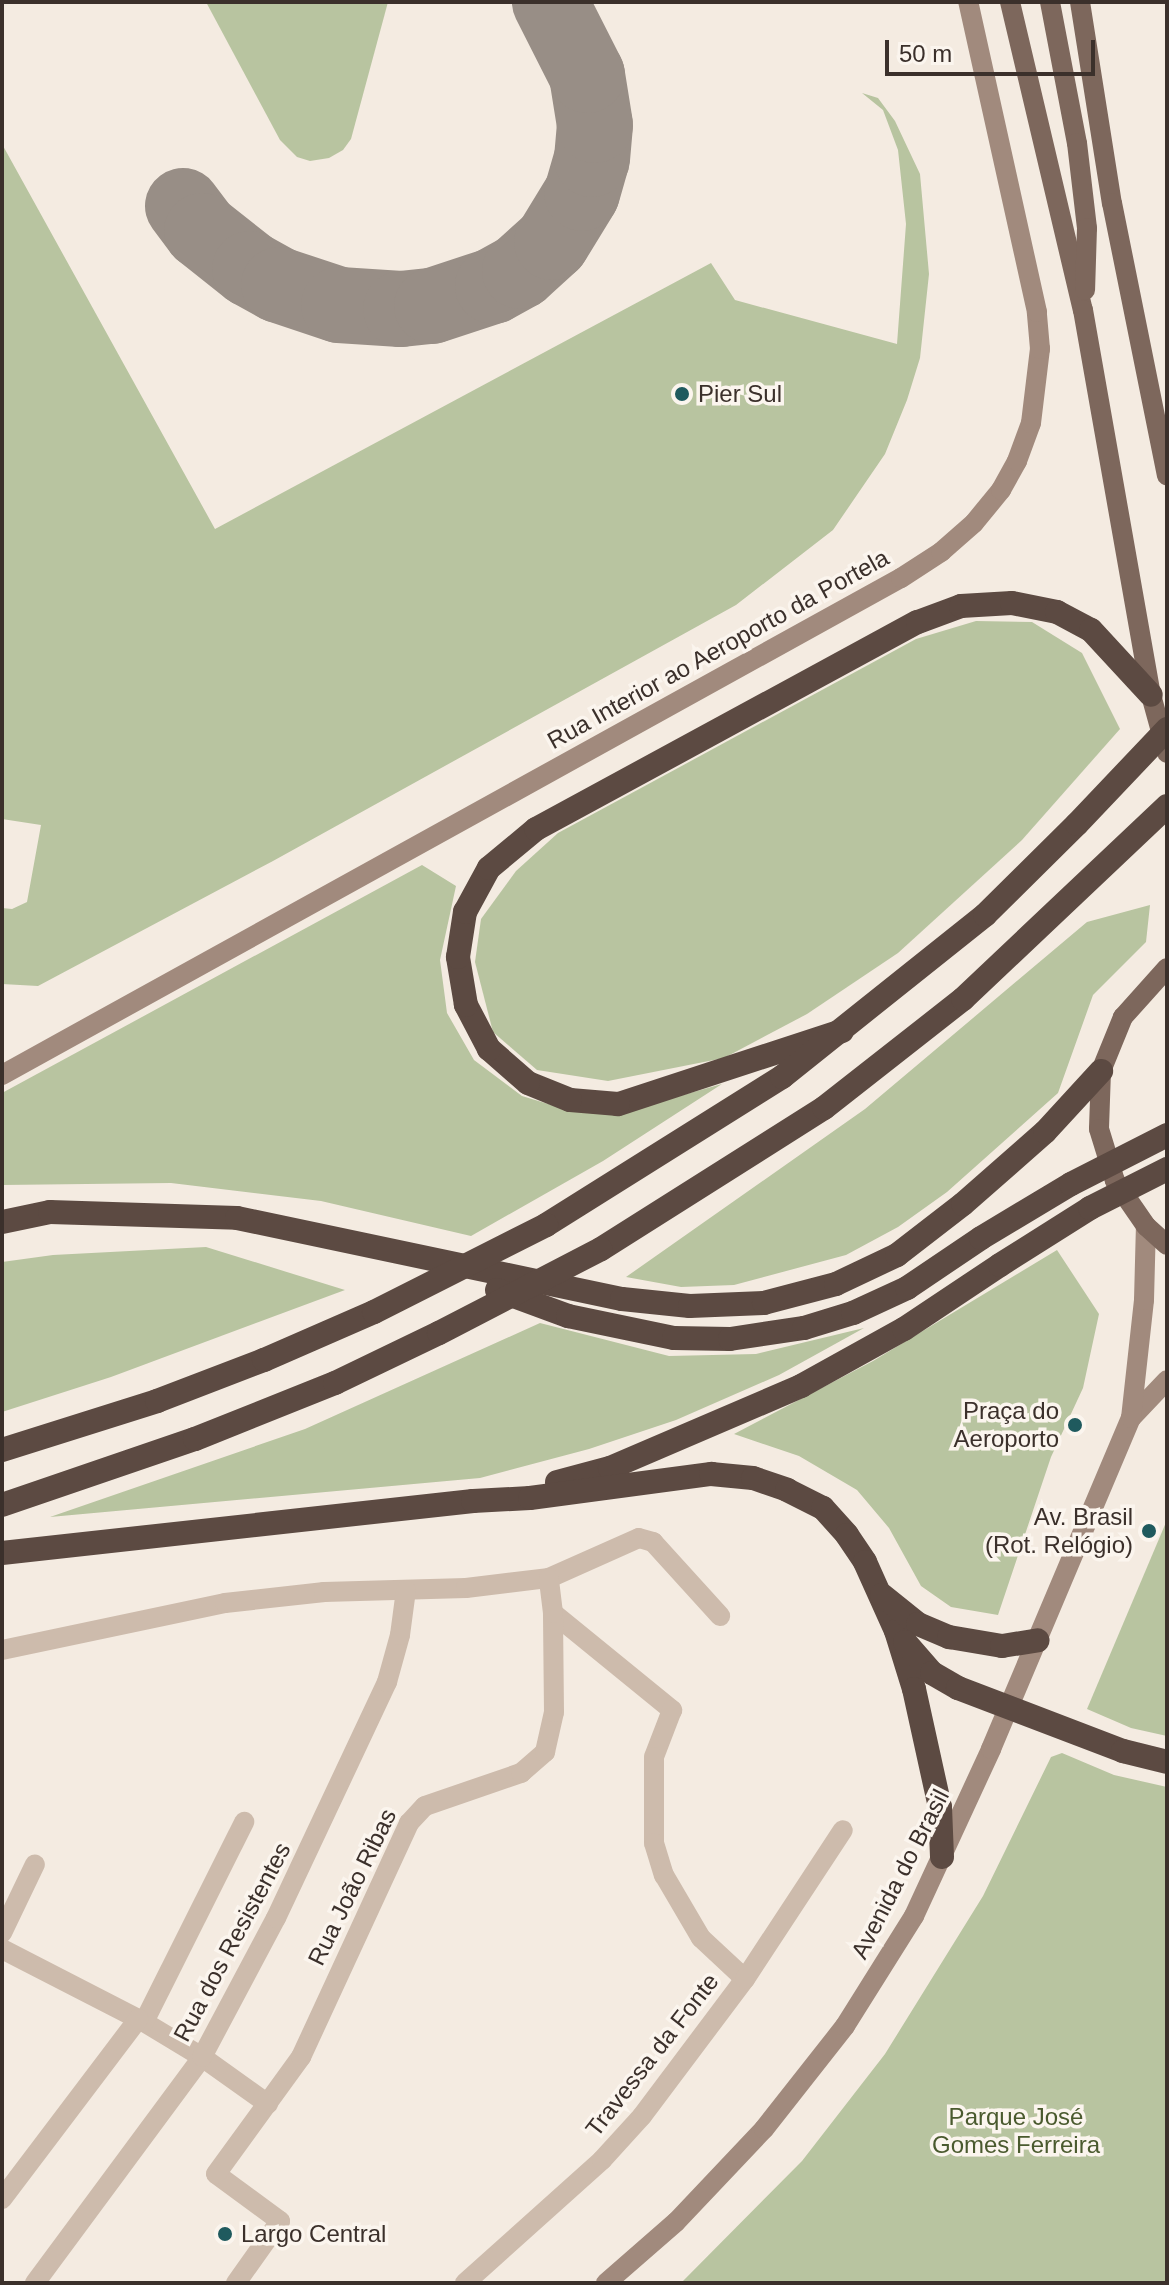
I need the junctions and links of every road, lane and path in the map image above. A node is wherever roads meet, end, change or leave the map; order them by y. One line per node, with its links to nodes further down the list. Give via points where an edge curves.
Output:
1 (968, 2): 14 (street, Rua Interior ao Aeroporto da Portela, via 1037,312 1040,349 1031,423 1017,461 974,523 901,578)
2 (1010, 2): 5 (main road)
3 (1050, 2): 5 (main road, via 1087,228)
4 (1080, 2): 6 (main road, via 1112,203)
5 (1083, 310): 7 (main road)
6 (1167, 475)
7 (1151, 695): 9 (main road); 12 (highway, via 1091,630 1057,612 1012,603 961,606 918,622 536,829 489,868 465,912 458,957 466,1005 489,1049 528,1083 570,1100 618,1104)
8 (1167, 729): 12 (highway, bridge, via 985,915)
9 (1167, 753)
10 (1167, 806): 25 (highway, bridge, via 963,999 824,1108 601,1249 335,1383 195,1439)
11 (1167, 968): 13 (main road, via 1123,1017)
12 (842, 1031): 23 (highway, bridge, via 782,1077 546,1225 374,1312 157,1401)
13 (1101, 1071): 18 (main road, via 1099,1129 1115,1181); 20 (highway, via 1045,1132 897,1255 836,1284 764,1303 690,1306 622,1299)
14 (2, 1075)
15 (1167, 1135): 20 (highway, bridge, via 1071,1184 907,1288 804,1328 730,1339 674,1338 568,1316)
16 (1167, 1169): 24 (highway, bridge, via 1090,1208 904,1329 699,1433 610,1468)
17 (2, 1222): 20 (highway, via 50,1212 237,1218)
18 (1146, 1226): 19 (main road); 22 (street, Avenida do Brasil)
19 (1167, 1245)
20 (386, 1250)
21 (1167, 1380): 22 (street, Avenida do Brasil)
22 (1131, 1418): 33 (street, Avenida do Brasil)
23 (2, 1450)
24 (473, 1501): 26 (highway); 29 (highway, via 711,1474 753,1478 823,1508 847,1535)
25 (2, 1505)
26 (2, 1553)
27 (549, 1578): 28 (street); 30 (street, Rua João Ribas); 31 (street, via 646,1538)
28 (406, 1590): 34 (street, via 225,1603); 45 (street, Rua dos Resistentes, via 387,1682 283,1904)
29 (880, 1594): 32 (highway); 33 (highway, via 918,1624 961,1640 1002,1646)
30 (553, 1613): 43 (street, via 672,1710 654,1757 654,1843 664,1875 701,1938); 46 (street, Rua João Ribas, via 554,1712 545,1752 521,1773 436,1801 416,1813 368,1905 301,2057)
31 (720, 1616)
32 (896, 1631): 35 (highway, via 932,1673); 39 (highway, via 940,1807)
33 (1038, 1640): 35 (street, Avenida do Brasil)
34 (2, 1650)
35 (1009, 1708): 36 (highway); 39 (street, Avenida do Brasil)
36 (1167, 1762)
37 (244, 1822): 44 (street)
38 (843, 1830): 43 (street, Travessa da Fonte)
39 (942, 1857): 51 (street, Avenida do Brasil, via 881,1971 806,2079 721,2176)
40 (35, 1864): 41 (street)
41 (2, 1933)
42 (2, 1949): 44 (street)
43 (745, 1979): 50 (street, Travessa da Fonte, via 622,2138)
44 (141, 2021): 45 (street); 47 (street)
45 (202, 2057): 46 (street); 48 (street, Rua dos Resistentes)
46 (268, 2104): 49 (street, Rua João Ribas, via 216,2174 280,2221)
47 (2, 2199)
48 (35, 2283)
49 (236, 2283)
50 (465, 2283)
51 (606, 2283)

